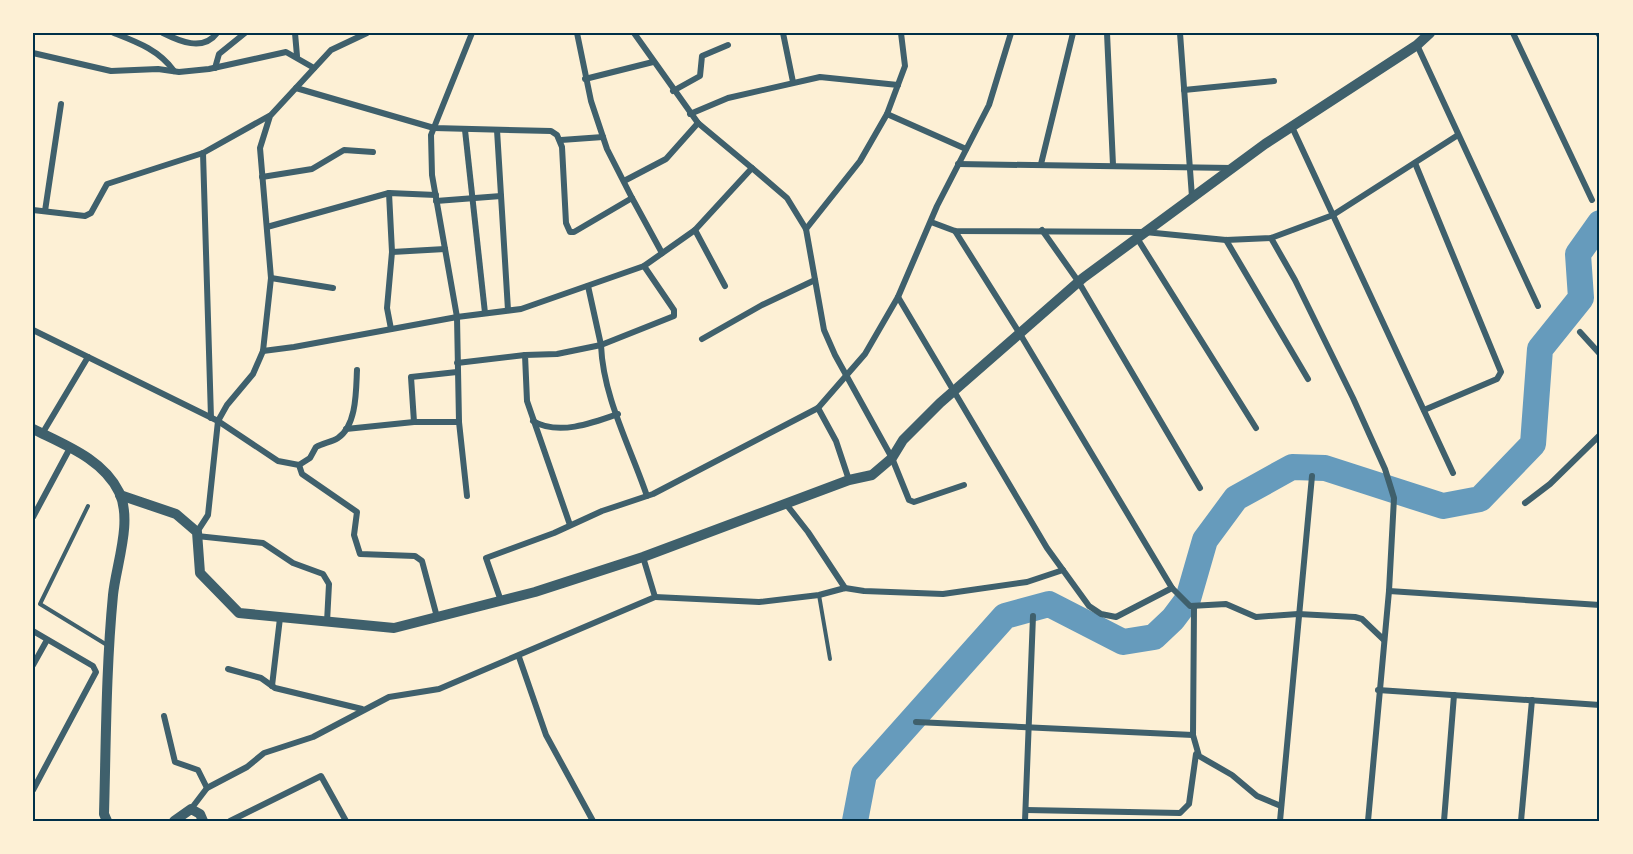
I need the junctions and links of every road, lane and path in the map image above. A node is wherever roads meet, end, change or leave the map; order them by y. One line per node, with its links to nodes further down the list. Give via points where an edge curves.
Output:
1 (114, 33): 25 (street, via 154,51)
2 (163, 33): 3 (street, via 184,44 204,43)
3 (216, 33)
4 (245, 33): 23 (street, via 219,54)
5 (296, 33): 21 (street)
6 (367, 33): 24 (street, via 331,50)
7 (472, 33): 39 (street)
8 (577, 33): 26 (street)
9 (634, 33): 22 (street)
10 (783, 33): 28 (street)
11 (901, 33): 29 (street, via 905,66)
12 (1011, 33): 45 (street, via 988,105)
13 (1073, 33): 50 (street)
14 (1107, 33): 51 (street)
15 (1180, 33): 31 (street)
16 (1430, 33): 19 (street)
17 (1513, 33): 63 (street)
18 (728, 45): 32 (street, via 702,56 700,76)
19 (1417, 45): 38 (street); 42 (street)
20 (33, 53): 25 (street, via 111,71)
21 (297, 57): 23 (street, via 276,52); 24 (street)
22 (653, 62): 26 (street); 32 (street)
23 (215, 68): 25 (street)
24 (314, 68): 30 (street)
25 (174, 71)
26 (585, 79): 43 (street)
27 (1274, 81): 31 (street)
28 (793, 82): 29 (street, via 842,77); 34 (street, via 728,98)
29 (898, 85): 35 (street)
30 (296, 88): 36 (street); 39 (street)
31 (1184, 90): 52 (street)
32 (673, 91): 34 (street)
33 (61, 104): 65 (street)
34 (690, 114): 37 (street)
35 (887, 114): 45 (street); 69 (street, via 860,161)
36 (270, 116): 47 (street); 55 (street, via 260,148)
37 (698, 123): 53 (street); 56 (street, via 666,159)
38 (1292, 127): 54 (street); 66 (street)
39 (434, 128): 40 (street); 60 (street, via 431,135)
40 (465, 130): 41 (street); 62 (street)
41 (497, 130): 44 (street, via 551,131); 58 (street)
42 (1458, 135): 48 (street); 87 (street)
43 (603, 137): 44 (street); 56 (street)
44 (561, 140): 61 (street, via 566,223 570,232)
45 (966, 149): 49 (street)
46 (373, 152): 55 (street, via 344,150 312,169)
47 (203, 153): 65 (street, via 113,180 85,216); 110 (street)
48 (1415, 163): 66 (street); 108 (street, via 1501,372 1497,379)
49 (958, 164): 50 (street); 67 (street)
50 (1041, 164): 51 (street)
51 (1113, 165): 52 (street)
52 (1189, 167): 54 (street); 59 (street)
53 (752, 168): 69 (street, via 787,198); 70 (street)
54 (1233, 168): 59 (street)
55 (262, 177): 68 (street)
56 (624, 181): 61 (street)
57 (389, 193): 60 (street); 68 (street); 77 (street)
58 (501, 196): 62 (street); 88 (street)
59 (1192, 197): 73 (street)
60 (436, 198): 62 (street); 76 (street)
61 (632, 198): 78 (street)
62 (473, 200): 89 (street)
63 (1592, 200)
64 (33, 210): 65 (street)
65 (45, 211)
66 (1333, 215): 74 (street); 108 (street)
67 (931, 222): 72 (street); 86 (street)
68 (267, 227): 80 (street)
69 (806, 229): 81 (street)
70 (695, 230): 78 (street); 84 (street)
71 (1042, 230): 72 (street); 73 (street); 82 (street)
72 (955, 231): 94 (street)
73 (1141, 234): 75 (street); 82 (street); 115 (street)
74 (1271, 238): 75 (street); 140 (street, via 1385,469 1394,498)
75 (1226, 240): 105 (street)
76 (445, 249): 77 (street); 90 (street)
77 (392, 252): 91 (street, via 387,308)
78 (662, 253): 79 (street)
79 (644, 266): 83 (street); 96 (street, via 674,310 674,316)
80 (271, 278): 85 (street); 97 (street)
81 (815, 280): 95 (street); 104 (street, via 824,330)
82 (1078, 281): 94 (street); 126 (street)
83 (588, 286): 88 (street); 96 (street)
84 (725, 286)
85 (333, 288)
86 (898, 297): 104 (street); 106 (street)
87 (1538, 306)
88 (508, 310): 89 (street)
89 (485, 313): 90 (street)
90 (457, 317): 91 (street); 101 (street)
91 (391, 329): 97 (street)
92 (33, 330): 100 (street)
93 (1580, 332): 98 (street)
94 (1020, 334): 106 (street); 139 (street)
95 (702, 339)
96 (601, 345): 99 (street, via 557,354); 109 (street, via 608,397)
97 (263, 351): 112 (street, via 253,374)
98 (1600, 354)
99 (525, 355): 101 (street); 111 (street, via 527,401)
100 (88, 357): 110 (street); 117 (street)
101 (457, 363): 103 (street)
102 (357, 370): 116 (street, via 355,402)
103 (457, 372): 113 (street, via 411,377); 114 (street)
104 (848, 376): 107 (street); 120 (street)
105 (1308, 379)
106 (955, 390): 120 (street, via 903,440); 137 (street)
107 (818, 408): 124 (street, via 836,441); 129 (street)
108 (1424, 410): 122 (street)
109 (618, 414): 111 (street, via 561,427 548,427); 129 (street)
110 (211, 418): 112 (street)
111 (533, 420): 134 (street)
112 (218, 421): 121 (street, via 278,460); 135 (street, via 208,514)
113 (414, 422): 114 (street); 116 (street)
114 (459, 422): 128 (street)
115 (1256, 428)
116 (346, 429): 121 (street, via 336,440 316,447 310,458)
117 (37, 431): 119 (street)
118 (1600, 435): 130 (street)
119 (70, 448): 127 (street, via 107,471); 133 (street)
120 (892, 458): 124 (street, via 872,475); 125 (street, via 911,501)
121 (299, 465): 148 (street, via 302,474 357,512 354,535 360,554 415,556 422,561)
122 (1453, 473)
123 (1312, 477): 146 (street)
124 (849, 480): 131 (street)
125 (964, 485)
126 (1200, 488)
127 (120, 495): 135 (street, via 176,514); 154 (street, via 124,530 113,595)
128 (467, 496)
129 (647, 496): 134 (street)
130 (1526, 503)
131 (786, 504): 136 (street); 138 (street)
132 (88, 506): 154 (lane, via 40,604)
133 (33, 517)
134 (570, 525): 143 (street, via 486,558)
135 (197, 534): 149 (street, via 200,573 239,613); 150 (street, via 263,543 293,563 323,574 329,584)
136 (643, 557): 142 (street); 143 (street)
137 (1063, 570): 138 (street, via 1027,582 943,594); 139 (street, via 1089,606 1108,617 1123,615)
138 (845, 588): 141 (street)
139 (1174, 590): 145 (street)
140 (1389, 591): 144 (street); 153 (street)
141 (819, 595): 142 (street, via 759,602); 156 (lane)
142 (655, 597): 155 (street)
143 (501, 601): 148 (street)
144 (1600, 605)
145 (1194, 607): 146 (street, via 1226,604 1256,617); 168 (street)
146 (1298, 614): 153 (street, via 1362,619); 172 (street)
147 (1033, 616): 167 (street)
148 (437, 617): 150 (street, via 393,628)
149 (280, 618): 150 (street); 159 (street)
150 (327, 623)
151 (33, 631): 152 (street)
152 (47, 639): 157 (street); 171 (street, via 93,666 96,672)
153 (1384, 640): 160 (street)
154 (110, 646): 175 (street, via 104,814)
155 (519, 657): 164 (street, via 439,689 389,697); 180 (street, via 546,735)
156 (830, 659)
157 (33, 665)
158 (228, 669): 159 (street, via 261,678)
159 (272, 686): 164 (street)
160 (1378, 690): 161 (street); 183 (street)
161 (1454, 695): 162 (street); 184 (street)
162 (1532, 700): 163 (street); 185 (street)
163 (1600, 705)
164 (362, 709): 170 (street, via 313,737 264,753)
165 (164, 716): 170 (street, via 175,762 198,770)
166 (916, 722): 167 (street)
167 (1030, 727): 168 (street); 174 (street)
168 (1193, 735): 169 (street)
169 (1196, 754): 172 (street, via 1232,775 1257,796); 174 (street, via 1188,804 1180,813)
170 (207, 788): 173 (street)
171 (33, 790)
172 (1281, 806): 182 (street)
173 (191, 809): 176 (street); 177 (street)
174 (1026, 810): 181 (street)
175 (107, 821)
176 (174, 821)
177 (203, 821)
178 (230, 821): 179 (street, via 321,777)
179 (346, 821)
180 (593, 821)
181 (1025, 821)
182 (1280, 821)
183 (1368, 821)
184 (1444, 821)
185 (1521, 821)

